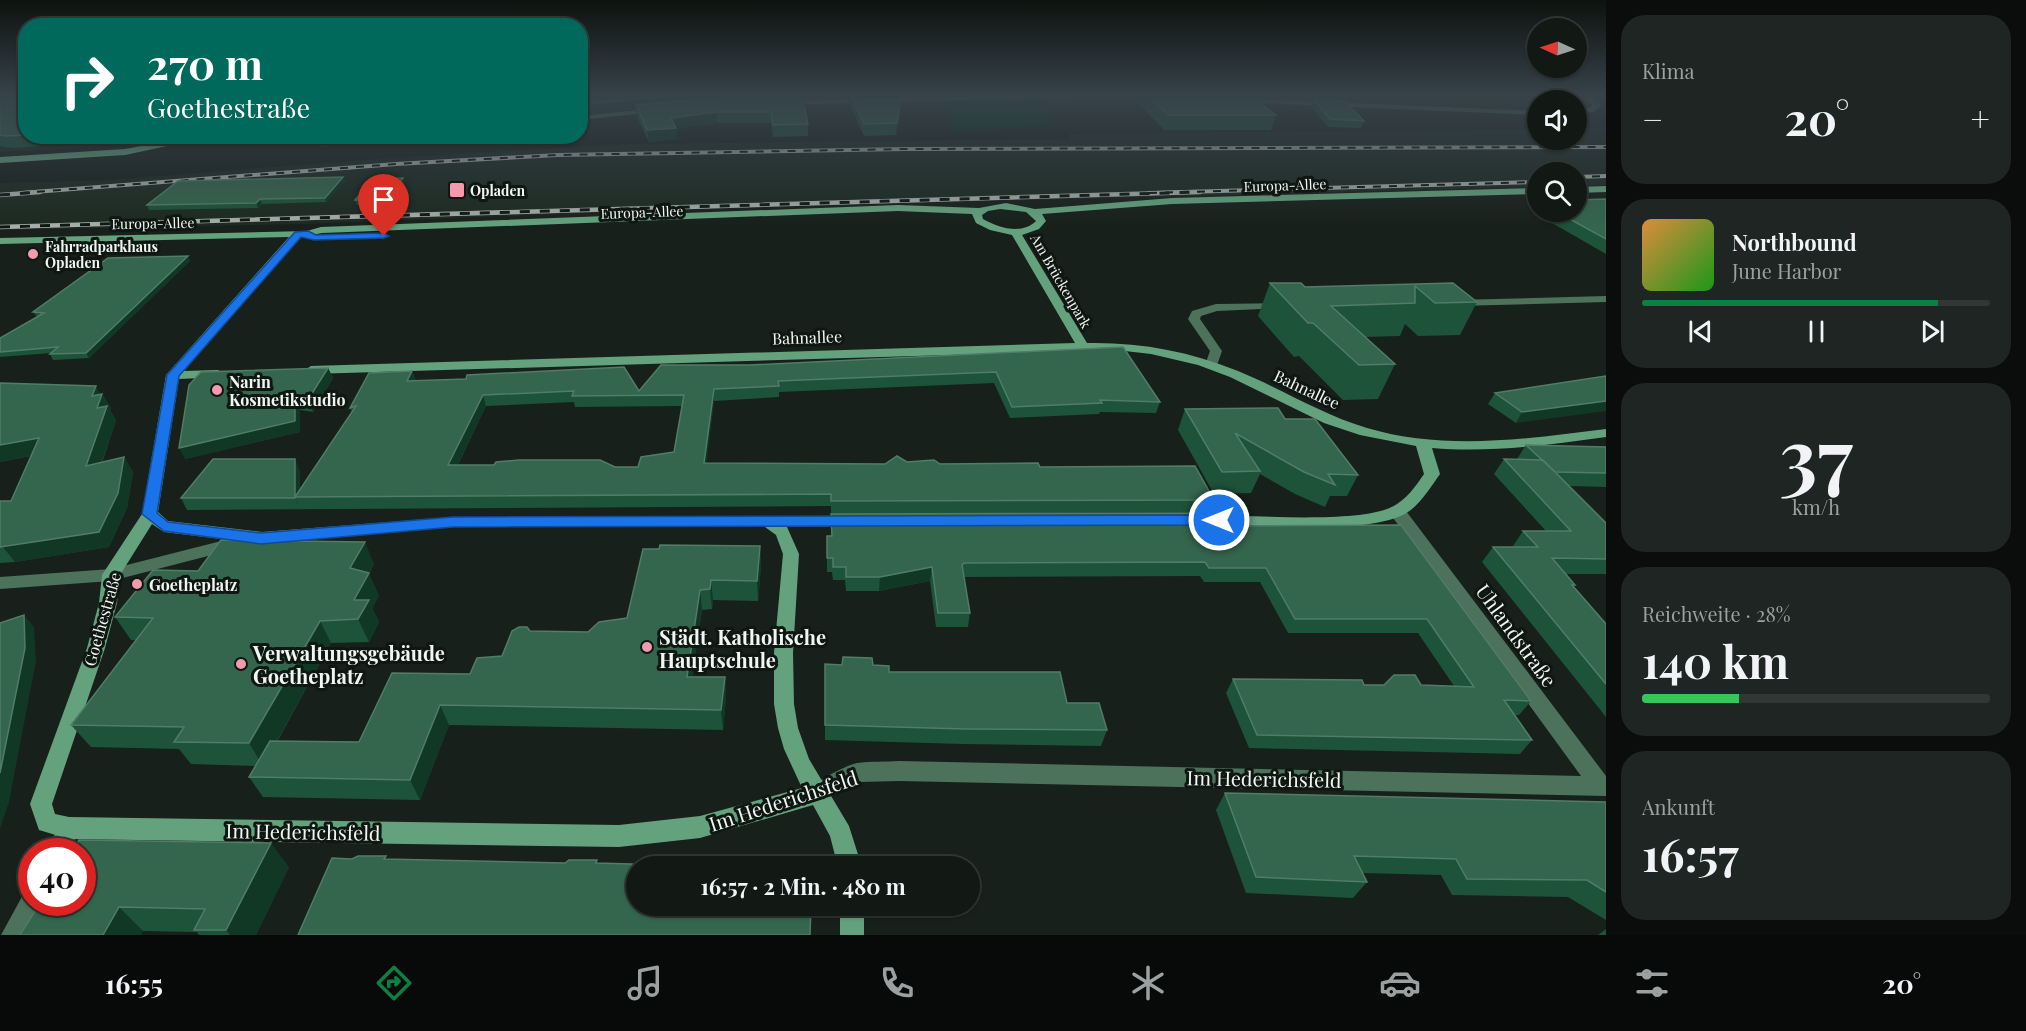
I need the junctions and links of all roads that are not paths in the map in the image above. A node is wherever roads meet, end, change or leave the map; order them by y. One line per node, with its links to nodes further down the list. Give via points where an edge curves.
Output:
1 (168, 144): 2 (street, via 125,152)
2 (0, 160)
3 (1606, 189): 4 (street)
4 (1587, 190)
5 (1527, 191): 10 (street, Europa-Allee, via 1172,201)
6 (1606, 197): 7 (street)
7 (1587, 198)
8 (1527, 199): 10 (street, Europa-Allee, via 1185,208)
9 (980, 216): 10 (street, via 992,207 1008,206); 11 (street, via 995,229); 12 (street, Europa-Allee, via 314,238)
10 (1037, 217): 11 (street, via 1033,228)
11 (1015, 231): 17 (street, Am Brückenpark)
12 (303, 234): 13 (street, Europa-Allee); 21 (street)
13 (0, 241)
14 (1606, 299): 15 (street)
15 (1448, 303)
16 (1296, 306): 18 (street, via 1216,308 1196,314 1194,319 1216,351)
17 (1082, 345): 18 (street, Bahnallee, via 1149,349); 19 (street, Bahnallee)
18 (1211, 365): 23 (street, Bahnallee, via 1327,419 1374,435)
19 (292, 371)
20 (233, 373): 21 (street)
21 (173, 375): 25 (street, Goethestraße)
22 (1606, 433): 23 (street, Bahnallee, via 1506,446)
23 (1423, 444): 24 (street, via 1432,474)
24 (1397, 511): 26 (street, via 1362,519); 32 (street, Uhlandstraße)
25 (150, 514): 29 (street, via 164,526); 30 (street, Goethestraße)
26 (1196, 520)
27 (768, 521): 28 (street); 29 (street, via 453,522); 33 (street, via 783,532 791,554 783,696 793,747)
28 (863, 521)
29 (261, 538): 30 (street)
30 (111, 575): 31 (street); 34 (street, Goethestraße, via 96,648 41,804 47,823)
31 (0, 584)
32 (1604, 786): 33 (street, Im Hederichsfeld, via 899,771 856,773)
33 (816, 794): 34 (street, Im Hederichsfeld, via 700,827 619,836); 36 (street, via 836,819)
34 (69, 828): 35 (street)
35 (64, 838)
36 (848, 856)
37 (24, 916): 39 (street)
38 (852, 916): 40 (street)
39 (13, 935)
40 (852, 935)

